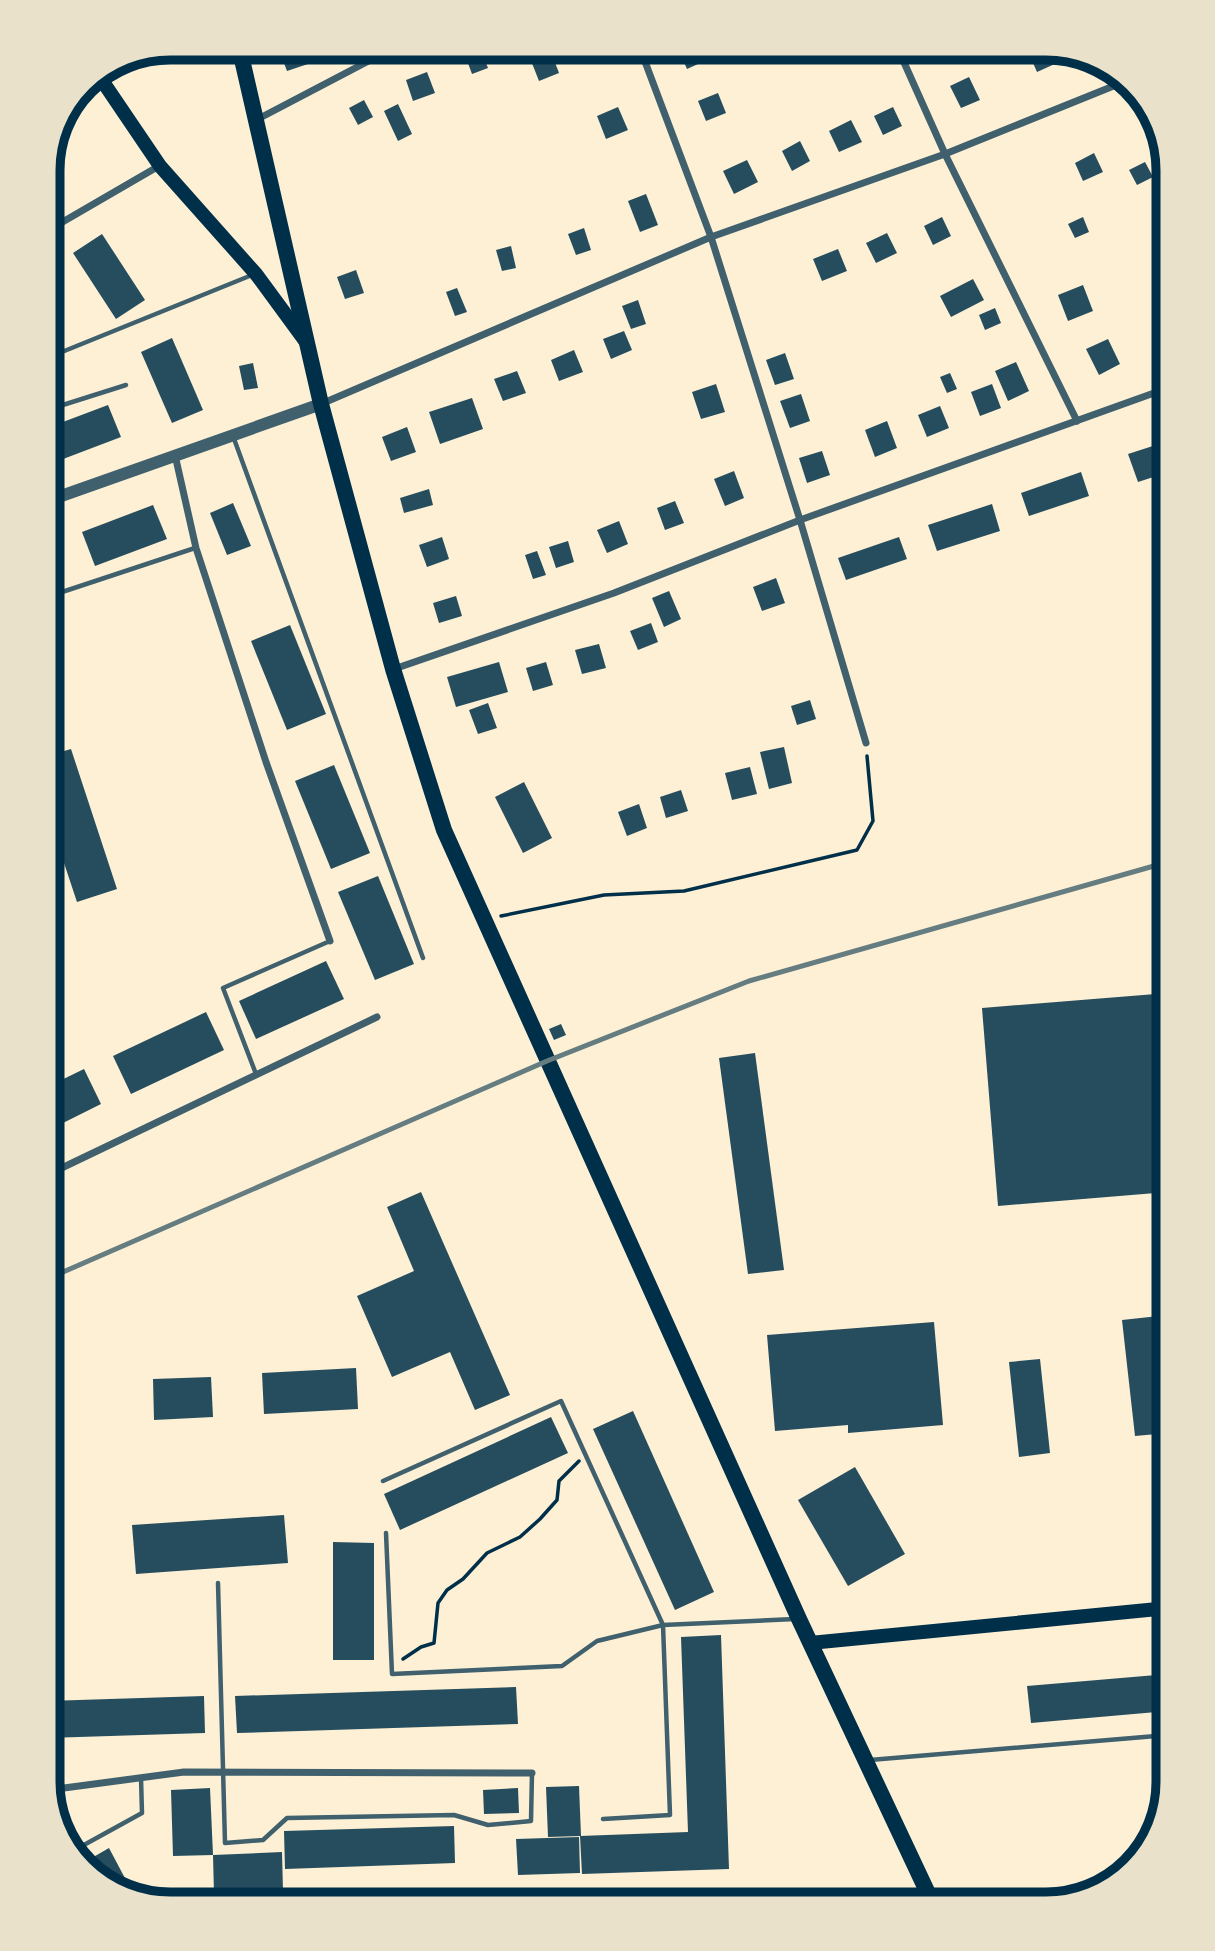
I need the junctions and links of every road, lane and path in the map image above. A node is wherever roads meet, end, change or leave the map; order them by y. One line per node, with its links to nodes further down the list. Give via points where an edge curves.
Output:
1 (242, 60): 7 (highway)
2 (370, 60): 7 (street)
3 (645, 60): 11 (street)
4 (903, 60): 8 (street)
5 (103, 83): 9 (main road)
6 (1117, 86): 8 (street)
7 (255, 120): 13 (highway)
8 (945, 155): 11 (street); 19 (street)
9 (160, 166): 10 (street); 12 (main road)
10 (60, 224)
11 (711, 237): 17 (street); 23 (street)
12 (256, 274): 13 (main road); 14 (lane)
13 (306, 343): 17 (highway)
14 (60, 353)
15 (126, 385): 18 (lane)
16 (1156, 392): 19 (street)
17 (321, 404): 20 (street); 26 (highway)
18 (60, 406)
19 (1077, 421): 23 (street)
20 (232, 435): 21 (street); 30 (lane)
21 (174, 455): 22 (street); 24 (street)
22 (60, 496)
23 (800, 520): 26 (street, via 614,593); 27 (street)
24 (196, 548): 25 (lane); 29 (street)
25 (60, 593)
26 (393, 669): 28 (highway, via 444,830)
27 (866, 743): 28 (path, via 873,821 857,850 684,891 604,895)
28 (483, 918): 39 (highway)
29 (330, 941): 32 (lane, via 223,988)
30 (424, 958)
31 (377, 1017): 32 (street)
32 (256, 1076): 33 (street)
33 (60, 1169)
34 (586, 1455): 35 (lane, via 561,1401); 40 (lane); 42 (path, via 559,1481 557,1500 540,1518 520,1537 487,1553 447,1590 438,1603 434,1643)
35 (383, 1481)
36 (386, 1533): 42 (lane)
37 (218, 1583): 45 (lane)
38 (1156, 1609): 41 (main road)
39 (799, 1619): 40 (lane); 41 (highway)
40 (663, 1625): 42 (lane, via 597,1641 562,1666 392,1674); 49 (lane, via 670,1815)
41 (810, 1643): 44 (highway)
42 (391, 1666)
43 (1156, 1736): 44 (lane)
44 (865, 1760): 51 (highway)
45 (222, 1773): 46 (street); 46 (lane, via 225,1843 263,1840 287,1818 454,1815 488,1825 531,1821); 47 (street)
46 (532, 1773)
47 (141, 1778): 48 (street); 50 (lane, via 142,1813)
48 (61, 1788)
49 (603, 1819)
50 (81, 1847)
51 (927, 1892)

